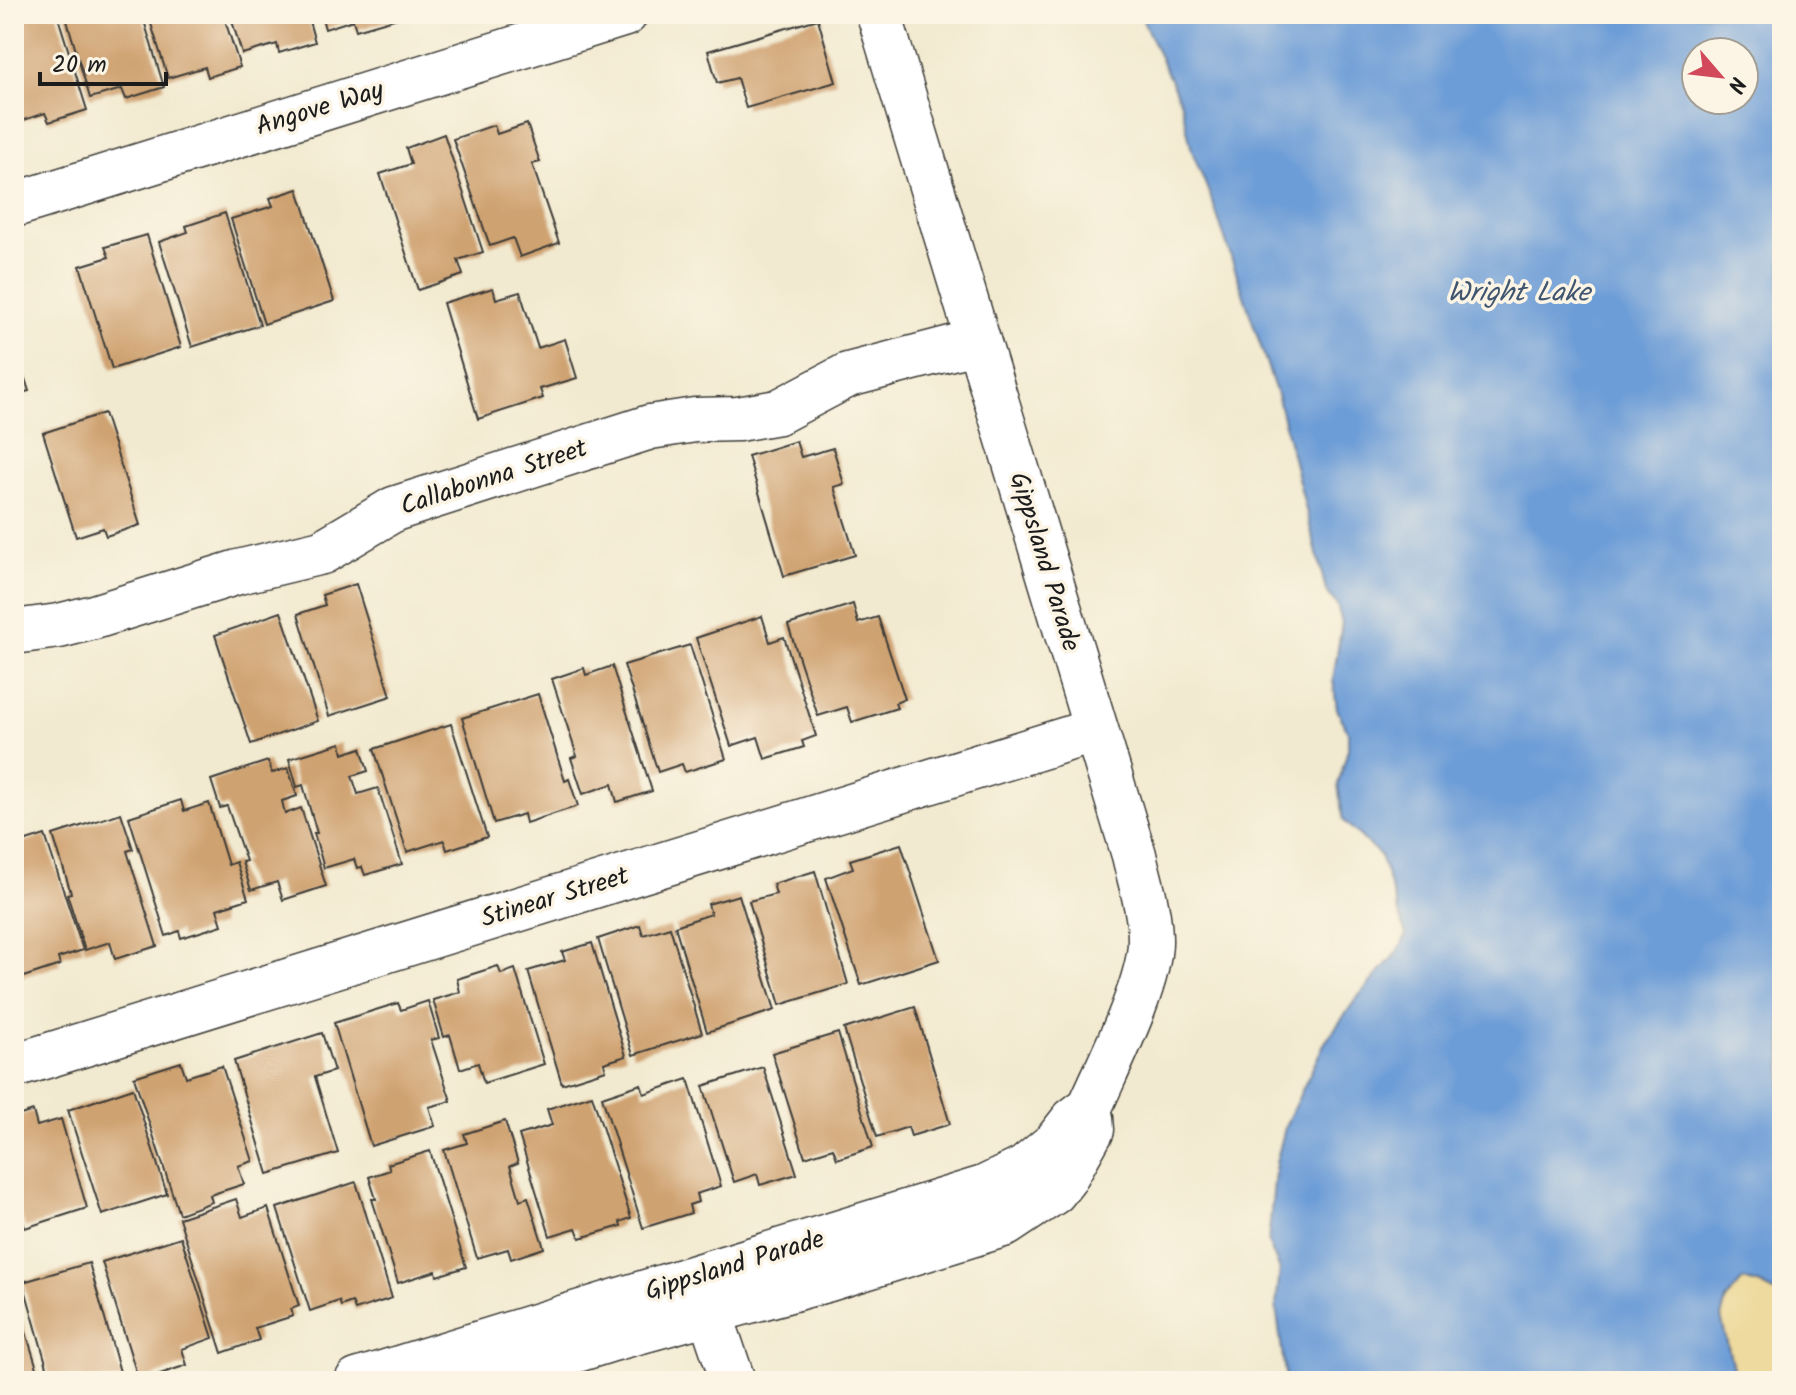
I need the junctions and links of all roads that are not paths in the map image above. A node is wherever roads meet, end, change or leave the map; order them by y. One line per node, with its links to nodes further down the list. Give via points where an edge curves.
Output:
1 (625, 14): 3 (street, Angove Way)
2 (879, 14): 4 (street, Gippsland Parade)
3 (14, 205)
4 (978, 341): 5 (street, Callabonna Street, via 848,375 778,412 650,427 394,509 322,552 94,617); 6 (street, Gippsland Parade)
5 (14, 632)
6 (1096, 730): 7 (street, Stinear Street); 8 (street, Gippsland Parade, via 1134,855 1151,941 1142,986 1090,1107 1092,1130 1065,1178 1054,1192 1006,1224)
7 (14, 1066)
8 (704, 1296): 9 (street, Gippsland Parade); 10 (street, Gippsland Parade, via 612,1339); 11 (street)
9 (357, 1381)
10 (477, 1381)
11 (733, 1381)

